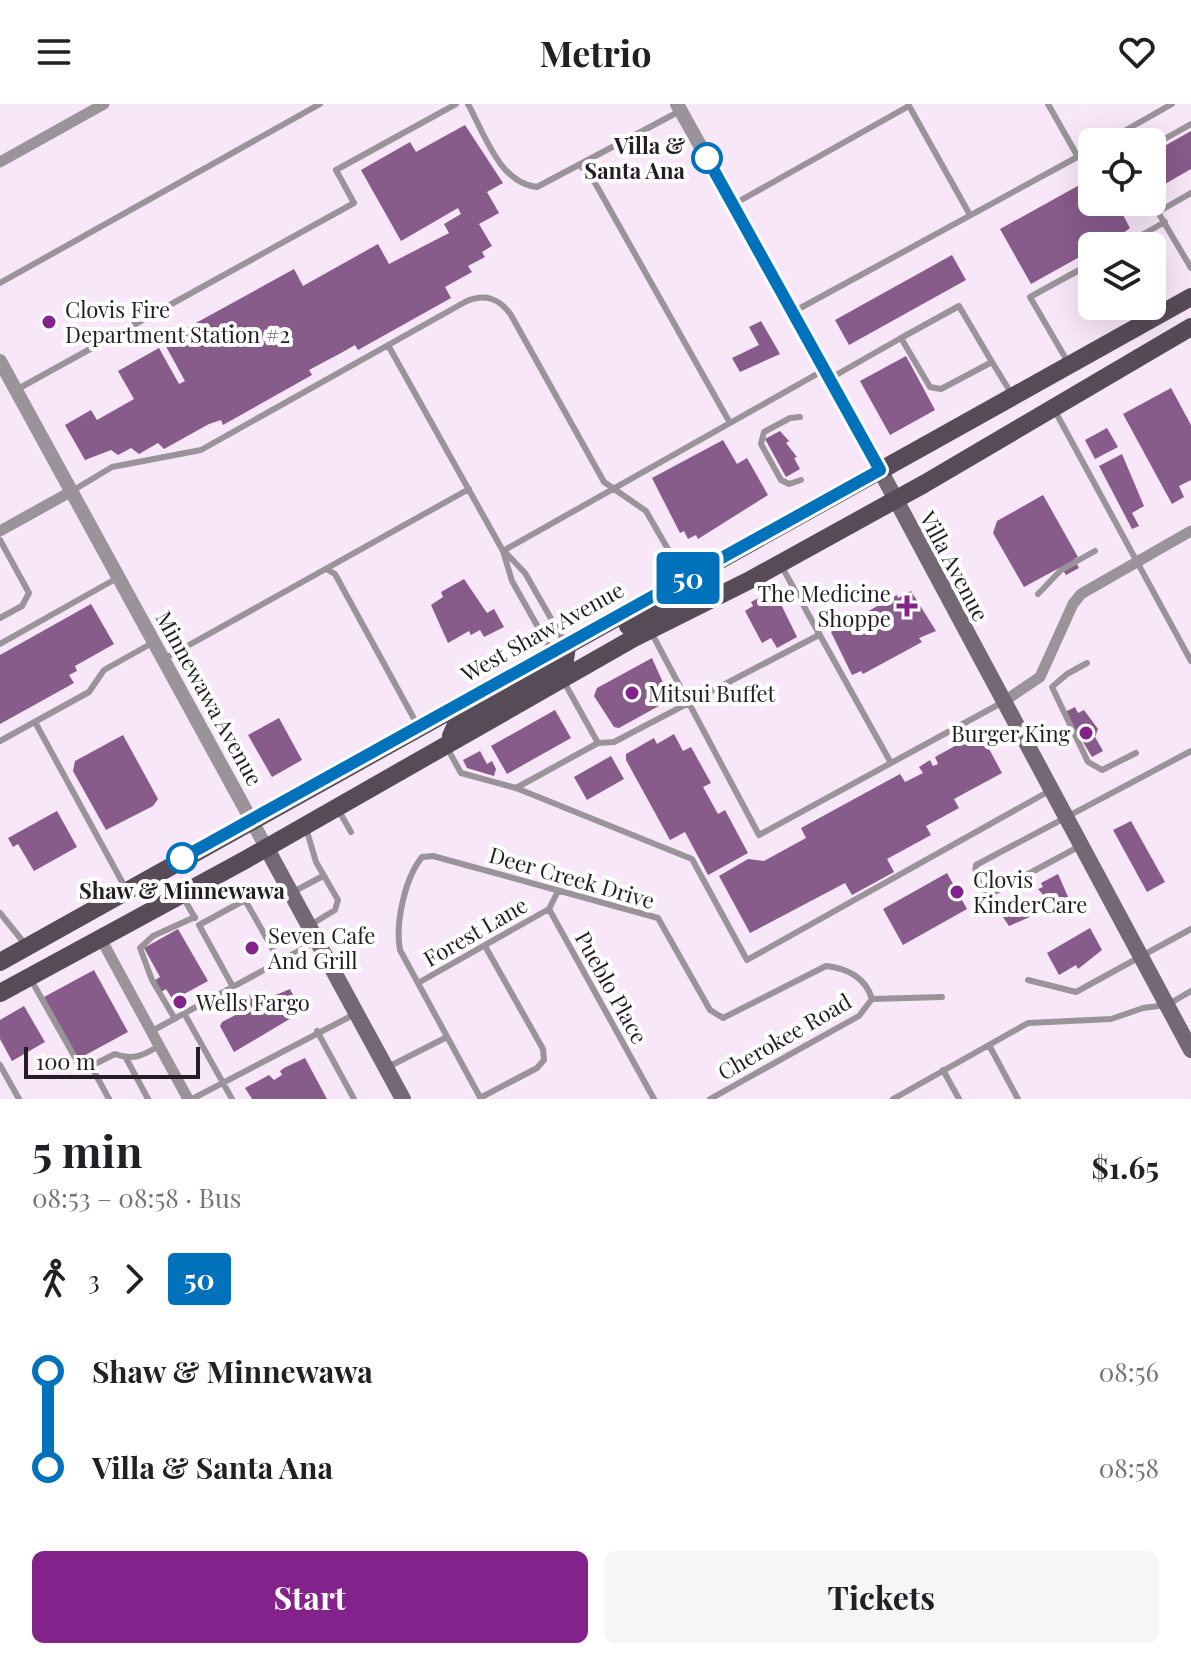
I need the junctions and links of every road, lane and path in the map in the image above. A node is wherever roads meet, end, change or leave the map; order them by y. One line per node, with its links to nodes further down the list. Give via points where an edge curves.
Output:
1 (104, 104): 13 (street)
2 (320, 104): 24 (lane)
3 (456, 104): 34 (lane, via 336,170 354,203)
4 (468, 104): 14 (lane, via 515,181 537,187)
5 (1048, 104): 12 (lane)
6 (1172, 104): 10 (lane)
7 (909, 105): 16 (lane); 18 (lane)
8 (679, 107): 14 (lane); 16 (street, Villa Avenue)
9 (1191, 124): 11 (lane)
10 (1130, 128)
11 (1166, 138)
12 (1078, 157): 18 (lane)
13 (0, 162)
14 (580, 166): 38 (lane, via 590,174)
15 (1191, 193): 17 (lane)
16 (733, 205): 26 (street, Villa Avenue)
17 (1166, 207)
18 (970, 215): 26 (lane)
19 (1161, 216): 20 (lane)
20 (1165, 222): 21 (lane); 22 (lane)
21 (1147, 232)
22 (1191, 268)
23 (1078, 271): 32 (lane, via 1030,297)
24 (0, 283)
25 (1191, 297): 32 (main road, West Shaw Avenue)
26 (793, 312): 33 (street, Villa Avenue)
27 (1191, 327): 36 (main road)
28 (901, 338): 31 (lane, via 930,387 941,389); 31 (lane, via 959,306); 33 (lane)
29 (388, 345): 41 (lane); 42 (lane, via 475,298 497,300 511,315 604,482); 43 (lane, via 201,450 112,467)
30 (0, 361): 34 (street, Minnewawa Avenue)
31 (992, 362): 35 (lane)
32 (1069, 365): 35 (main road, West Shaw Avenue)
33 (827, 374): 38 (lane); 39 (street, Villa Avenue)
34 (16, 390): 43 (street, Minnewawa Avenue)
35 (1013, 396): 39 (main road, West Shaw Avenue)
36 (1055, 410): 44 (main road); 50 (lane)
37 (800, 417): 40 (lane, via 764,432 761,444 781,480)
38 (730, 423): 42 (lane)
39 (880, 470): 44 (main road, Villa Avenue); 54 (main road, West Shaw Avenue)
40 (801, 480)
41 (469, 489): 48 (lane); 52 (lane)
42 (613, 489): 48 (lane); 54 (lane, via 646,511)
43 (72, 491): 45 (street); 53 (street, Minnewawa Avenue)
44 (895, 500): 51 (main road); 68 (main road, Villa Avenue)
45 (0, 531)
46 (1191, 531): 50 (street)
47 (0, 540): 56 (lane, via 29,593 22,606)
48 (503, 551): 61 (lane, via 512,581); 61 (lane, via 525,573)
49 (1095, 551): 55 (lane, via 1061,570)
50 (1137, 561): 63 (lane); 68 (street, via 1077,599 1040,677)
51 (780, 564): 57 (main road); 58 (lane)
52 (326, 569): 62 (lane); 70 (lane, via 335,574)
53 (119, 577): 59 (street, Minnewawa Avenue); 60 (lane)
54 (686, 580): 61 (main road, West Shaw Avenue); 65 (main road, via 678,599 589,648)
55 (1038, 594)
56 (0, 618)
57 (650, 630): 65 (main road); 67 (lane)
58 (819, 635): 67 (lane, via 731,684); 76 (lane)
59 (154, 642): 62 (street, Minnewawa Avenue); 69 (lane, via 104,670 89,692)
60 (0, 644)
61 (560, 650): 70 (main road, West Shaw Avenue); 73 (main road, via 565,660 560,665 456,725)
62 (164, 659): 81 (street, Minnewawa Avenue)
63 (1191, 661)
64 (1087, 663): 75 (lane, via 1052,687 1088,762 1102,770)
65 (587, 665): 66 (main road)
66 (562, 678): 72 (lane); 73 (main road)
67 (688, 701): 72 (lane, via 614,742); 76 (lane, via 759,835)
68 (1003, 702): 76 (lane); 78 (main road, Villa Avenue)
69 (35, 722): 71 (lane); 87 (lane)
70 (418, 726): 81 (main road, West Shaw Avenue)
71 (0, 741)
72 (598, 743): 77 (lane)
73 (446, 746): 77 (lane, via 461,773); 79 (main road)
74 (1191, 751): 80 (lane)
75 (1136, 753)
76 (891, 763)
77 (516, 788): 78 (lane, via 692,859 747,960)
78 (1051, 790): 80 (main road, Villa Avenue)
79 (337, 808): 82 (main road); 83 (lane)
80 (1065, 815): 84 (main road, Villa Avenue); 84 (lane, via 976,865 985,892 991,894)
81 (251, 819): 85 (street, Minnewawa Avenue); 87 (main road, West Shaw Avenue)
82 (304, 825): 85 (main road); 86 (lane)
83 (351, 832)
84 (1081, 845): 100 (main road, Villa Avenue)
85 (266, 847): 89 (main road, Minnewawa Avenue); 90 (main road)
86 (323, 876): 89 (lane); 96 (lane, via 338,900)
87 (126, 889): 98 (main road, West Shaw Avenue)
88 (558, 891): 91 (lane); 105 (lane, Deer Creek Drive, via 422,857 413,868 398,930 400,950); 110 (lane, Deer Creek Drive, via 658,918 710,1010 723,1018 826,966 864,982)
89 (291, 893): 96 (main road, Minnewawa Avenue)
90 (182, 894): 93 (lane); 97 (main road)
91 (549, 909): 99 (lane, Forest Lane); 135 (lane, Pueblo Place)
92 (0, 913): 98 (lane)
93 (195, 917): 94 (lane); 114 (lane, via 153,936 140,948)
94 (199, 925): 102 (lane, via 245,900); 106 (lane)
95 (1191, 929): 100 (lane)
96 (313, 934): 102 (lane); 113 (main road, Minnewawa Avenue)
97 (101, 939): 103 (main road); 115 (street)
98 (27, 946): 101 (main road, West Shaw Avenue)
99 (485, 946): 105 (lane, Forest Lane); 127 (lane, via 543,1049 544,1060)
100 (1141, 957): 104 (lane, via 1076,992); 111 (main road, Villa Avenue)
101 (0, 962)
102 (280, 962): 106 (lane)
103 (29, 977): 108 (main road); 123 (lane, via 77,1061)
104 (1028, 980)
105 (418, 983): 117 (lane)
106 (233, 987): 112 (lane)
107 (1191, 991): 111 (lane)
108 (0, 993)
109 (942, 997): 110 (lane)
110 (872, 999): 136 (lane, Cherokee Road, via 859,1016)
111 (1167, 1005): 118 (lane, via 1096,1021 1036,1021); 120 (main road, Villa Avenue)
112 (184, 1013): 114 (lane); 126 (lane)
113 (356, 1013): 116 (lane); 124 (main road, Minnewawa Avenue)
114 (175, 1019): 115 (lane)
115 (151, 1031): 119 (street)
116 (317, 1031): 126 (lane); 133 (lane)
117 (447, 1037): 124 (lane); 127 (lane)
118 (989, 1045): 125 (lane); 139 (lane)
119 (159, 1046): 121 (lane); 131 (street)
120 (1191, 1050)
121 (126, 1058): 123 (lane, via 115,1054); 130 (lane)
122 (0, 1065): 128 (lane)
123 (91, 1066): 129 (lane)
124 (386, 1068): 134 (main road, Minnewawa Avenue)
125 (943, 1070): 137 (lane); 138 (lane)
126 (222, 1082): 131 (lane); 132 (lane)
127 (480, 1098)
128 (19, 1099)
129 (109, 1099)
130 (148, 1099)
131 (190, 1099)
132 (232, 1099)
133 (354, 1099)
134 (403, 1099)
135 (654, 1099)
136 (710, 1099)
137 (893, 1099)
138 (959, 1099)
139 (1018, 1099)

